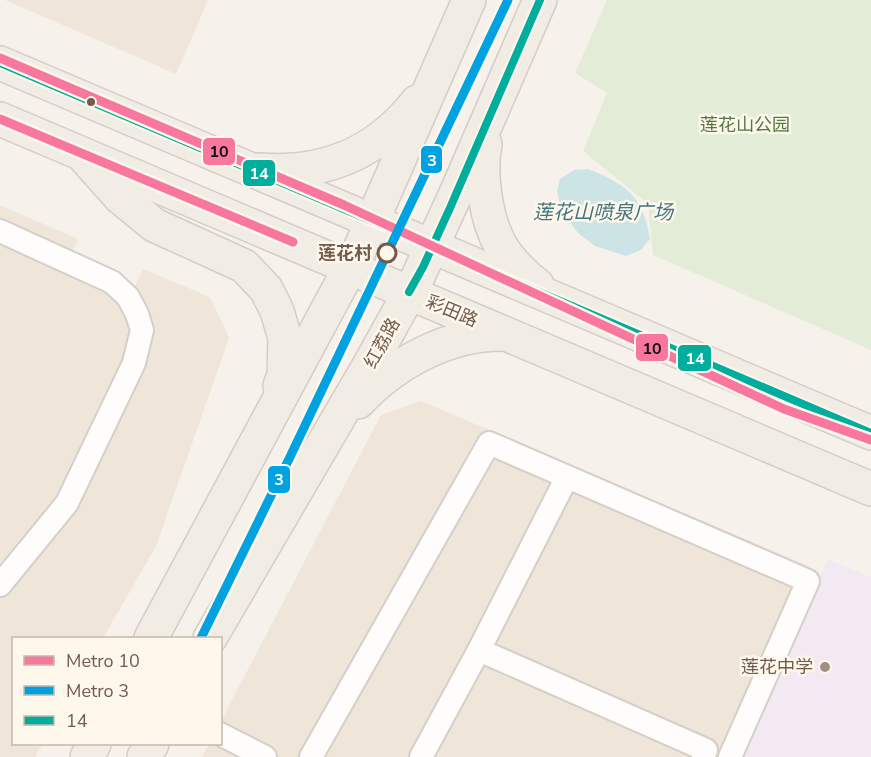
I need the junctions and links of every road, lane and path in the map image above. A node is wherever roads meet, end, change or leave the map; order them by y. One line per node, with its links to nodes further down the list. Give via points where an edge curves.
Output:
1 (469, 0): 4 (main road)
2 (540, 0): 5 (main road, 红荔路)
3 (0, 63): 8 (main road)
4 (441, 65): 8 (main road, via 405,116 364,150 313,167); 9 (main road)
5 (492, 112): 11 (main road, 红荔路); 14 (main road, via 483,156 483,189 492,223 502,248 525,277)
6 (0, 119): 7 (main road, 彩田路)
7 (81, 153): 12 (main road, 彩田路); 17 (main road, via 120,197 154,225 244,266 266,289 285,338 284,375)
8 (250, 169): 9 (main road)
9 (373, 222): 11 (main road); 12 (main road)
10 (0, 231): 21 (street, via 112,282 128,297 142,330 134,363 66,503)
11 (432, 247): 13 (main road, 红荔路); 14 (main road)
12 (350, 268): 13 (main road, 彩田路); 17 (main road)
13 (410, 293): 15 (main road, 彩田路); 18 (main road, 红荔路)
14 (552, 298): 16 (main road)
15 (507, 334): 18 (main road, via 451,342 391,372 352,407); 20 (main road, 彩田路)
16 (871, 434)
17 (260, 437): 22 (main road)
18 (319, 450): 23 (main road, 红荔路)
19 (567, 477): 25 (street); 28 (street, via 489,443); 31 (street, via 808,581)
20 (871, 489)
21 (0, 585)
22 (167, 609): 23 (main road); 24 (main road)
23 (212, 636)
24 (152, 637)
25 (479, 650): 29 (street); 30 (street, via 706,750)
26 (224, 743): 27 (street)
27 (265, 757)
28 (310, 757)
29 (421, 757)
30 (703, 757)
31 (730, 757)

